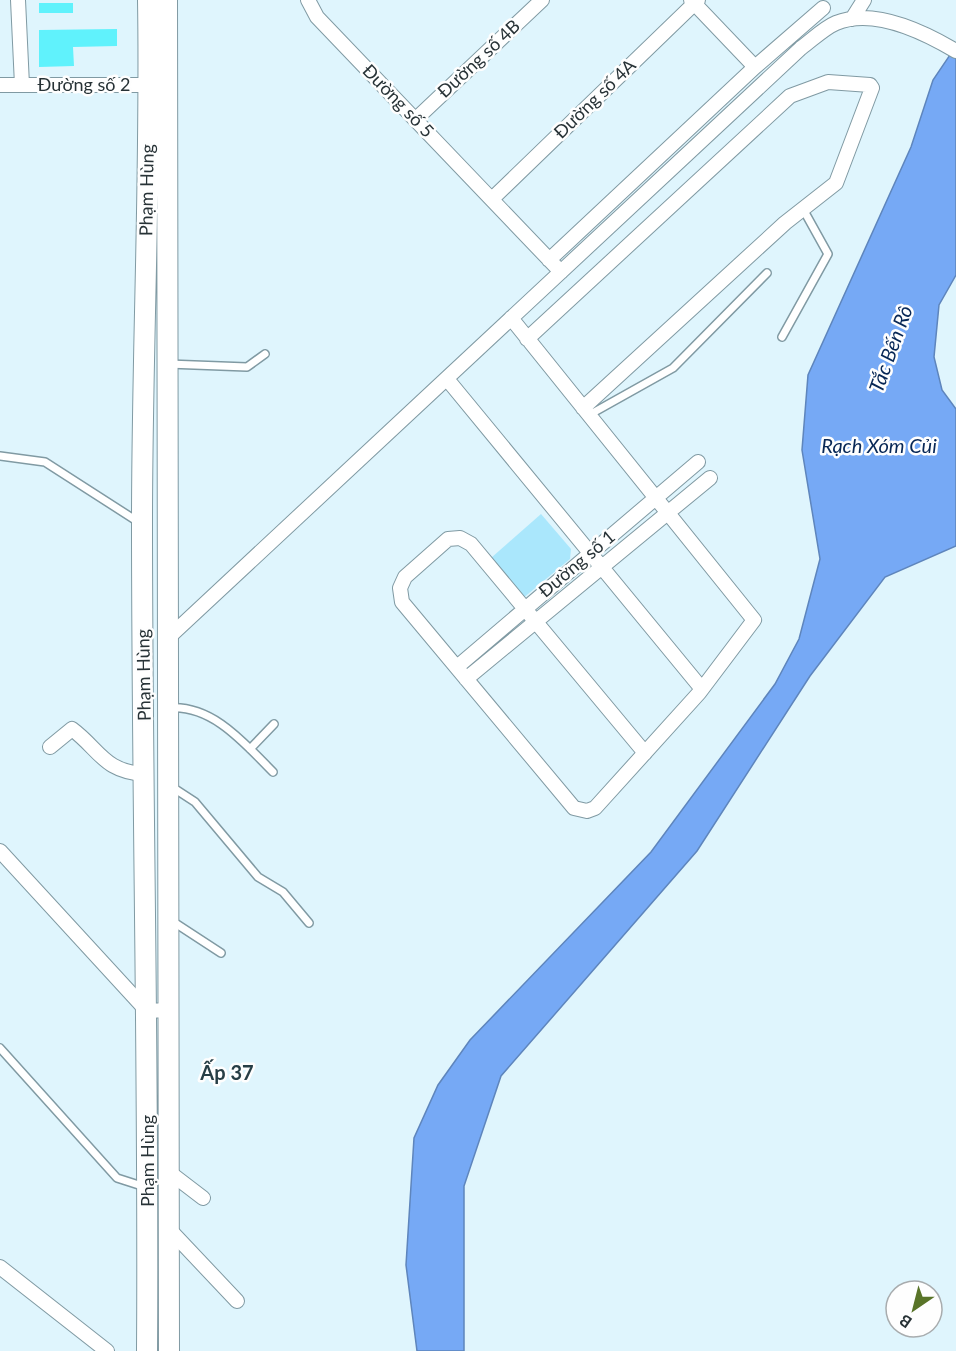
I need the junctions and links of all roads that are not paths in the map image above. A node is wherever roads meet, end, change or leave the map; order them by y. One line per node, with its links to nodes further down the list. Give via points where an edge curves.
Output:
1 (18, 0): 13 (street)
2 (148, 0): 14 (main road, Phạm Hùng)
3 (167, 0): 14 (main road, Phạm Hùng)
4 (308, 0): 15 (street, Đường số 5, via 317,17)
5 (542, 0): 15 (street, Đường số 4B)
6 (864, 0): 9 (street)
7 (695, 1): 11 (street); 16 (street, Đường số 4A)
8 (823, 8): 11 (street)
9 (852, 19): 10 (street, via 908,26); 19 (street, via 835,23 801,48)
10 (956, 51)
11 (755, 67): 18 (street)
12 (0, 85): 13 (street, Đường số 2)
13 (22, 85): 14 (street, Đường số 2)
14 (159, 85): 25 (main road, Phạm Hùng); 33 (main road, Phạm Hùng)
15 (416, 119): 16 (street, Đường số 5)
16 (492, 199): 18 (street, Đường số 5)
17 (803, 209): 22 (lane, via 828,256); 23 (street, via 836,183 872,88 868,83 828,82 790,96); 27 (street)
18 (549, 260): 19 (street, Đường số 5)
19 (561, 272): 21 (street)
20 (767, 273): 27 (lane, via 673,368)
21 (511, 318): 23 (street); 26 (street)
22 (782, 337)
23 (527, 339): 27 (street)
24 (265, 354): 25 (lane, via 247,367)
25 (168, 364): 38 (main road, Phạm Hùng)
26 (447, 379): 34 (street); 38 (street)
27 (586, 411): 31 (street)
28 (0, 456): 33 (lane, via 45,462)
29 (698, 462): 31 (street, Đường số 1)
30 (710, 478): 32 (street)
31 (656, 497): 32 (street); 34 (street, Đường số 1)
32 (668, 512): 35 (street); 41 (street, via 754,620)
33 (142, 524): 48 (main road, Phạm Hùng)
34 (590, 553): 35 (street); 36 (street, Đường số 1)
35 (602, 567): 37 (street); 41 (street)
36 (525, 609): 37 (street); 39 (street, Đường số 1); 39 (street, via 471,544 460,538 448,539 405,577 400,588 402,602)
37 (536, 621): 40 (street); 46 (street)
38 (167, 639): 42 (main road, Phạm Hùng)
39 (457, 667): 40 (street)
40 (466, 679): 46 (street, via 574,808 587,812 595,808)
41 (702, 689): 46 (street)
42 (167, 708): 45 (lane, via 184,707 208,716); 49 (main road, Phạm Hùng)
43 (274, 724): 45 (lane)
44 (50, 747): 48 (street, via 72,729 112,767 128,774)
45 (250, 749): 47 (lane)
46 (645, 753)
47 (273, 772)
48 (145, 774): 55 (main road, Phạm Hùng)
49 (168, 784): 51 (main road, Phạm Hùng); 52 (lane, via 195,802 258,877 283,892)
50 (0, 851): 55 (street)
51 (168, 918): 53 (lane); 54 (main road, Phạm Hùng)
52 (309, 923)
53 (221, 953)
54 (168, 1010): 55 (street); 57 (main road, Phạm Hùng)
55 (147, 1011): 58 (main road, Phạm Hùng)
56 (0, 1048): 58 (lane, via 117,1178)
57 (170, 1172): 59 (street); 60 (main road, Phạm Hùng)
58 (148, 1187): 64 (main road, Phạm Hùng)
59 (203, 1198)
60 (169, 1229): 62 (street); 65 (main road, Phạm Hùng)
61 (0, 1267): 63 (street)
62 (237, 1301)
63 (107, 1351)
64 (147, 1351)
65 (169, 1351)

